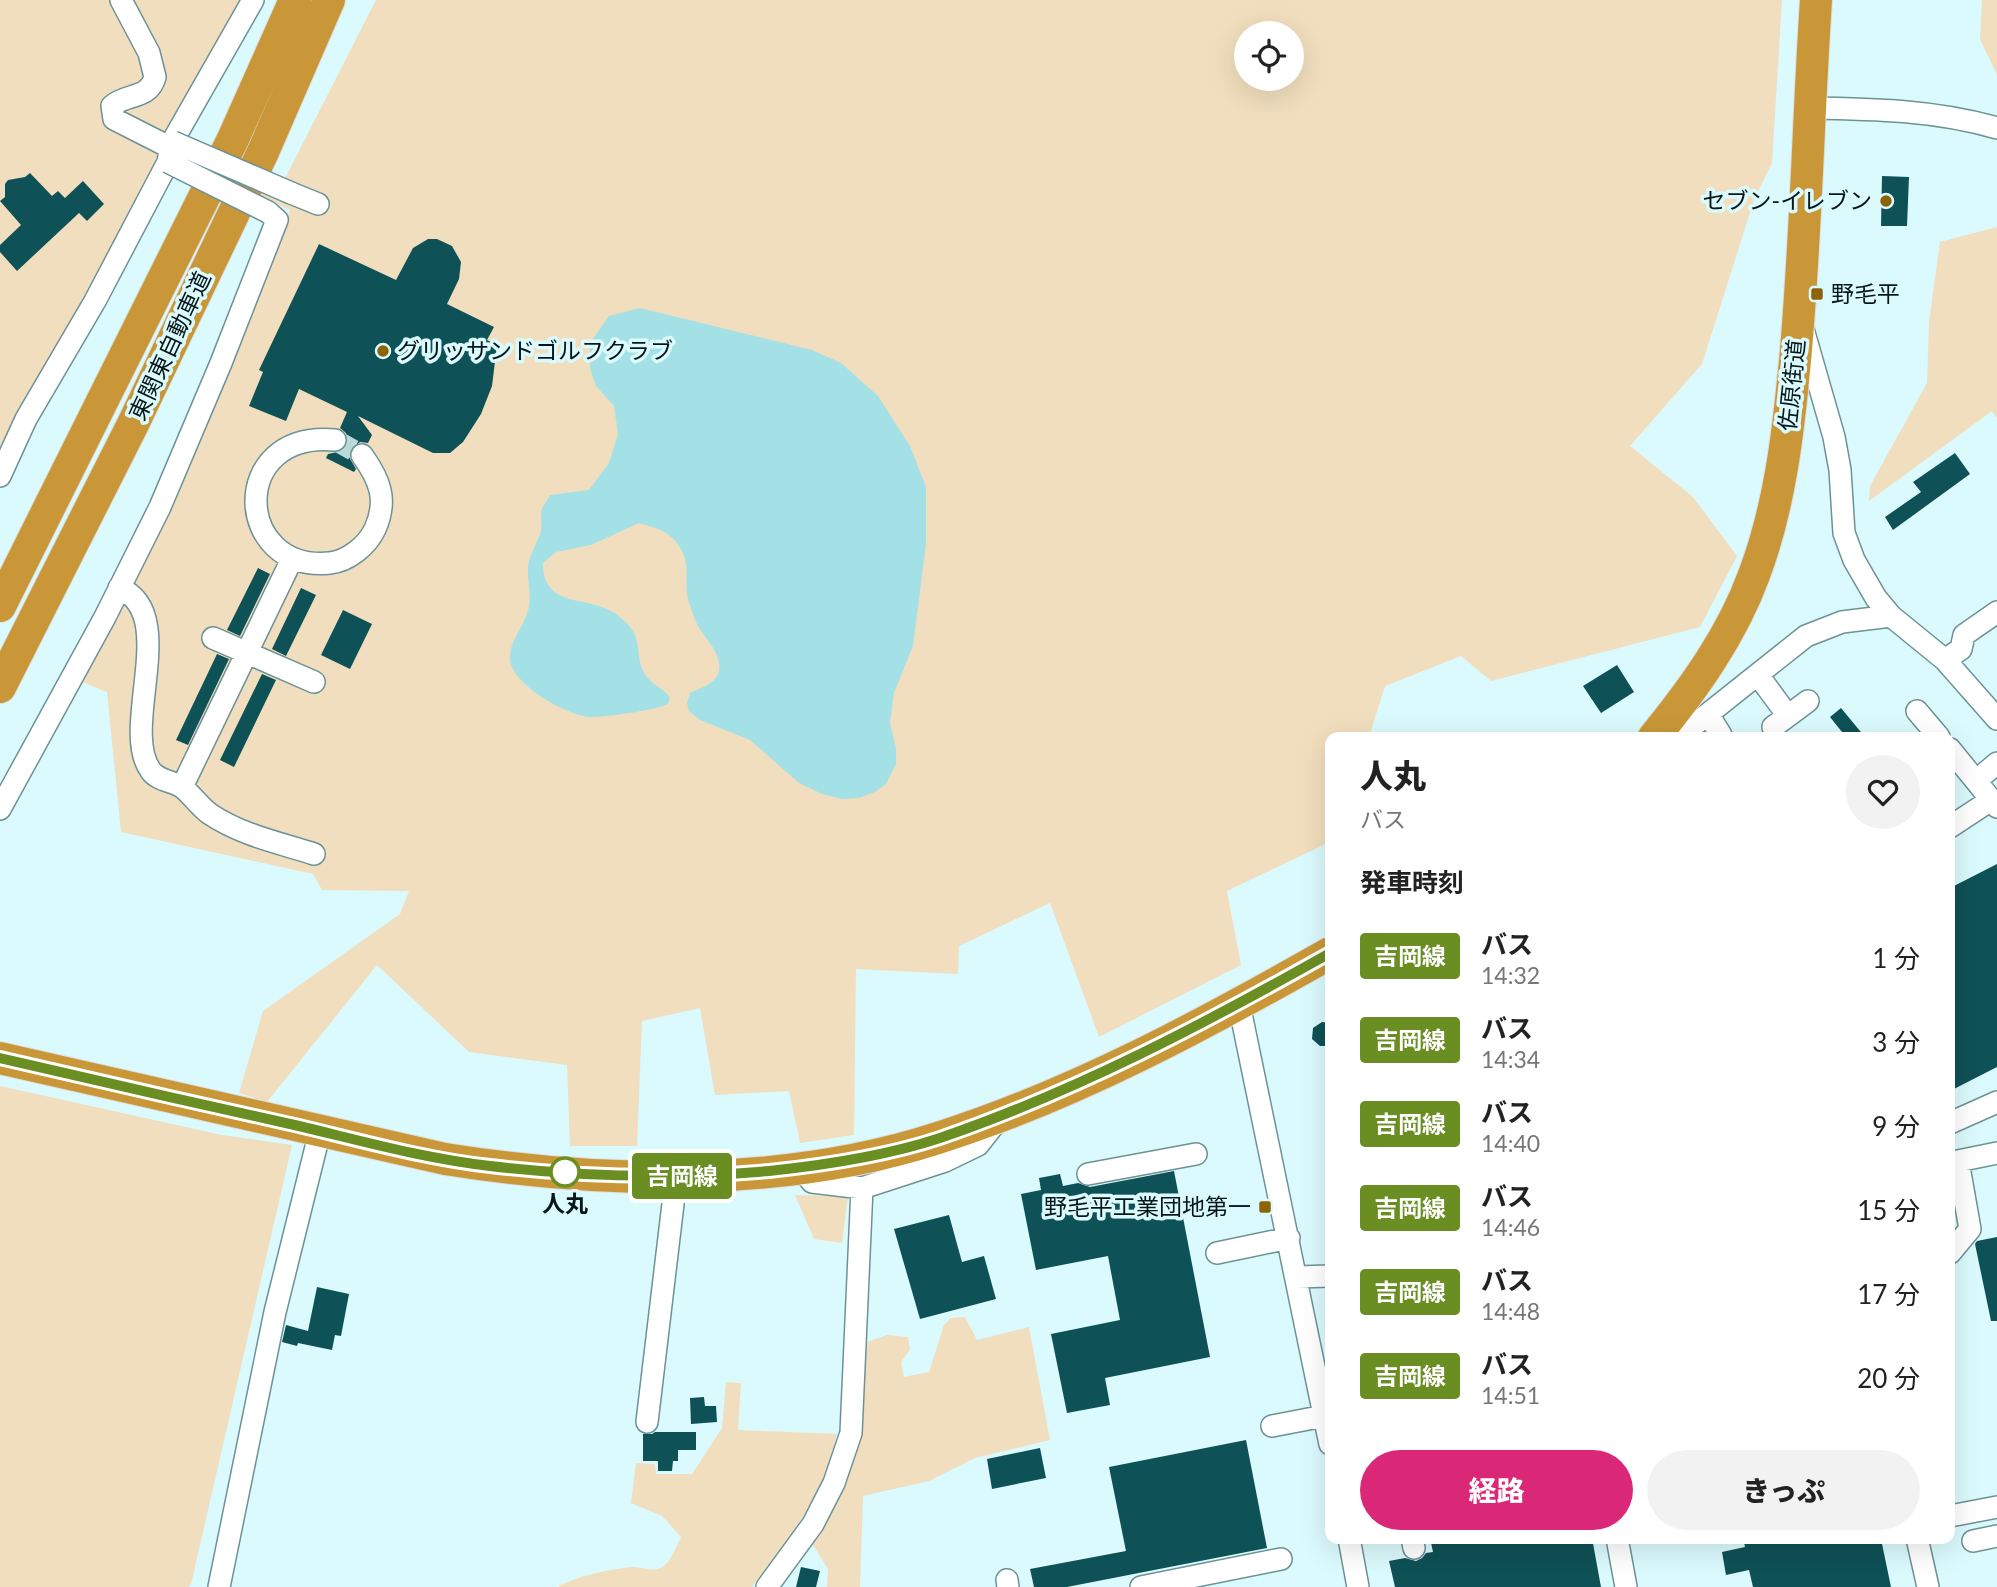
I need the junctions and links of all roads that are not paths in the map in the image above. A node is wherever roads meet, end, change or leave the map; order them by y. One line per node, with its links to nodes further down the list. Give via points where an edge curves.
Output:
1 (121, 0): 8 (street, via 149,53 155,78 148,91 123,98 111,111 114,119)
2 (253, 0): 8 (street)
3 (295, 0): 16 (highway, 東関東自動車道, via 233,139)
4 (329, 0): 24 (highway, 東関東自動車道, via 133,424)
5 (1816, 0): 6 (highway, 佐原街道)
6 (1809, 108): 7 (street, via 1897,110 1962,118); 10 (highway, 佐原街道)
7 (1997, 128)
8 (170, 150): 9 (street, bridge); 13 (street); 15 (street, bridge, via 277,220 160,507)
9 (318, 204)
10 (1800, 313): 18 (street, via 1834,437 1844,533 1875,598); 29 (highway, 佐原街道, via 1782,472 1765,545 1718,646)
11 (335, 440): 14 (street, via 298,442 281,451 259,480 257,508 265,534)
12 (362, 455): 14 (street, via 382,494 380,516 371,537 336,562)
13 (0, 476)
14 (292, 559): 20 (street)
15 (119, 588): 36 (street, via 135,597 145,615 148,636 142,736 149,769); 38 (street)
16 (0, 606)
17 (1997, 612): 21 (street, via 1964,635 1961,649)
18 (1891, 616): 21 (street); 22 (street, via 1842,622 1806,636)
19 (213, 638): 20 (street)
20 (247, 652): 23 (street); 36 (street)
21 (1945, 660): 28 (street)
22 (1758, 675): 25 (street, via 1781,722); 27 (street)
23 (314, 682)
24 (0, 687)
25 (1808, 701)
26 (1917, 711): 32 (street)
27 (1708, 714): 30 (street); 31 (street)
28 (1997, 719)
29 (1658, 732)
30 (1685, 732)
31 (1719, 732)
32 (1935, 732)
33 (1955, 755): 35 (street)
34 (1997, 763): 35 (street)
35 (1976, 781): 37 (street)
36 (182, 787): 40 (street, via 208,813 234,828)
37 (1994, 803): 39 (street)
38 (0, 810)
39 (1955, 824)
40 (314, 854)
41 (1325, 956): 42 (highway)
42 (1239, 1004): 45 (highway, via 1083,1082); 54 (street)
43 (0, 1058): 47 (highway)
44 (1997, 1102): 46 (street)
45 (1002, 1115): 50 (highway, via 907,1147); 53 (street, via 978,1145 946,1161)
46 (1955, 1121)
47 (320, 1131): 52 (highway, via 489,1166); 72 (street, via 275,1312)
48 (1997, 1153): 55 (street, via 1958,1161 1969,1229)
49 (1196, 1154): 51 (street)
50 (800, 1167): 52 (highway); 53 (street, via 811,1182)
51 (1088, 1174)
52 (674, 1176): 62 (street)
53 (862, 1188): 73 (street, via 851,1433 834,1483 813,1524)
54 (1289, 1238): 56 (street); 58 (street)
55 (1955, 1247)
56 (1217, 1254)
57 (1325, 1276): 58 (street)
58 (1297, 1277): 59 (street)
59 (1320, 1341): 60 (street)
60 (1324, 1416): 61 (street); 63 (street)
61 (1325, 1421)
62 (647, 1422)
63 (1272, 1426)
64 (1997, 1507): 65 (street)
65 (1955, 1515)
66 (1997, 1536): 67 (street)
67 (1973, 1541)
68 (1350, 1544): 75 (street)
69 (1618, 1544): 76 (street)
70 (1918, 1544): 77 (street)
71 (1281, 1559): 74 (street)
72 (219, 1587)
73 (767, 1587)
74 (1141, 1587)
75 (1359, 1587)
76 (1626, 1587)
77 (1927, 1587)

